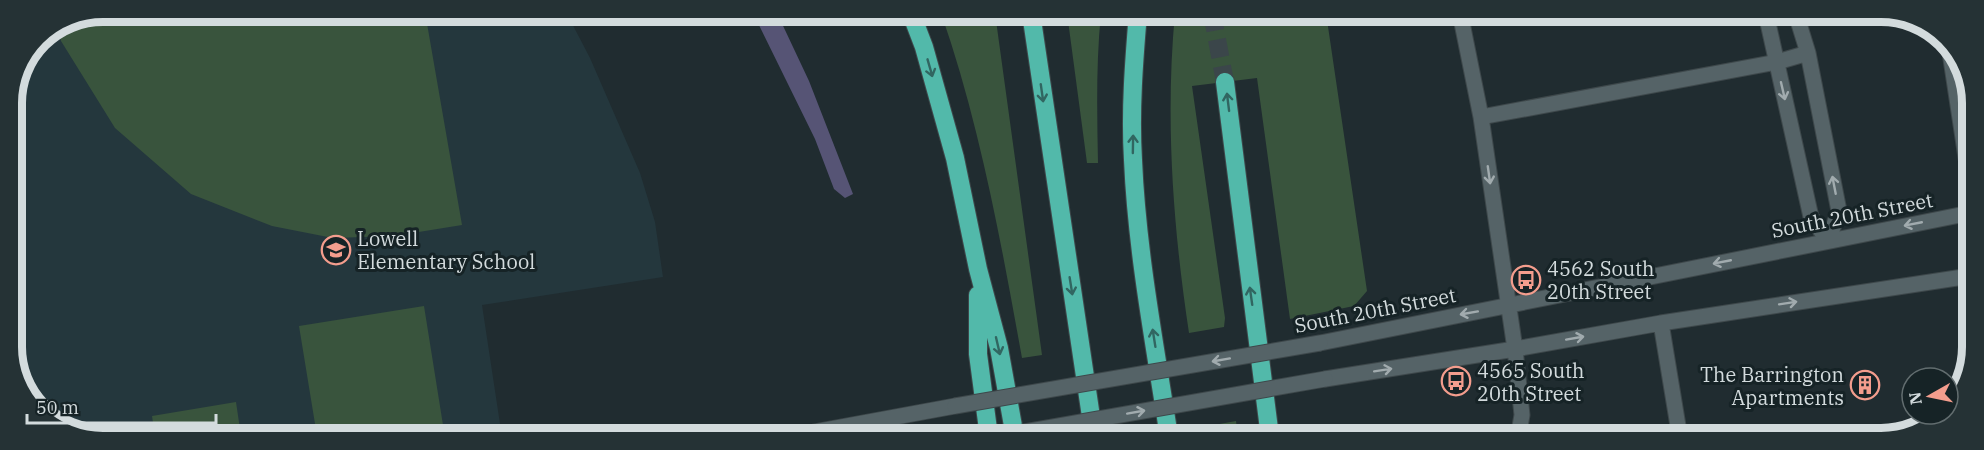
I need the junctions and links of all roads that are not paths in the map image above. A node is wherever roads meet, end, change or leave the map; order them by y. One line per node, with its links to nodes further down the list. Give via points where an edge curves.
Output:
1 (914, 22): 15 (highway, one-way to 15, via 955,158)
2 (1032, 22): 22 (highway, one-way to 22)
3 (1137, 22): 23 (highway, one-way to 3, via 1138,230 1133,158)
4 (1462, 22): 11 (street)
5 (1768, 22): 8 (street)
6 (1798, 22): 7 (street)
7 (1808, 53): 8 (street); 14 (street, one-way to 7, via 1839,211)
8 (1777, 62): 11 (street); 14 (street, one-way to 14, via 1811,217)
9 (1952, 66): 12 (street)
10 (1225, 82): 24 (highway, one-way to 10)
11 (1481, 117): 17 (street, one-way to 17)
12 (1962, 131)
13 (1962, 215): 14 (street, South 20th Street, one-way to 14)
14 (1828, 241): 17 (street, South 20th Street, one-way to 17)
15 (978, 269): 20 (highway, one-way to 20, via 999,348); 28 (highway, via 978,354)
16 (1962, 277): 18 (street, one-way to 16)
17 (1508, 306): 19 (street); 27 (street, South 20th Street, one-way to 27, bridge)
18 (1661, 323): 19 (street, one-way to 18); 26 (street)
19 (1515, 349): 21 (street, one-way to 19, bridge); 25 (street)
20 (1013, 427)
21 (1049, 427)
22 (1093, 427)
23 (1168, 427)
24 (1269, 427)
25 (1520, 427)
26 (1678, 427)
27 (838, 428)
28 (988, 428)

